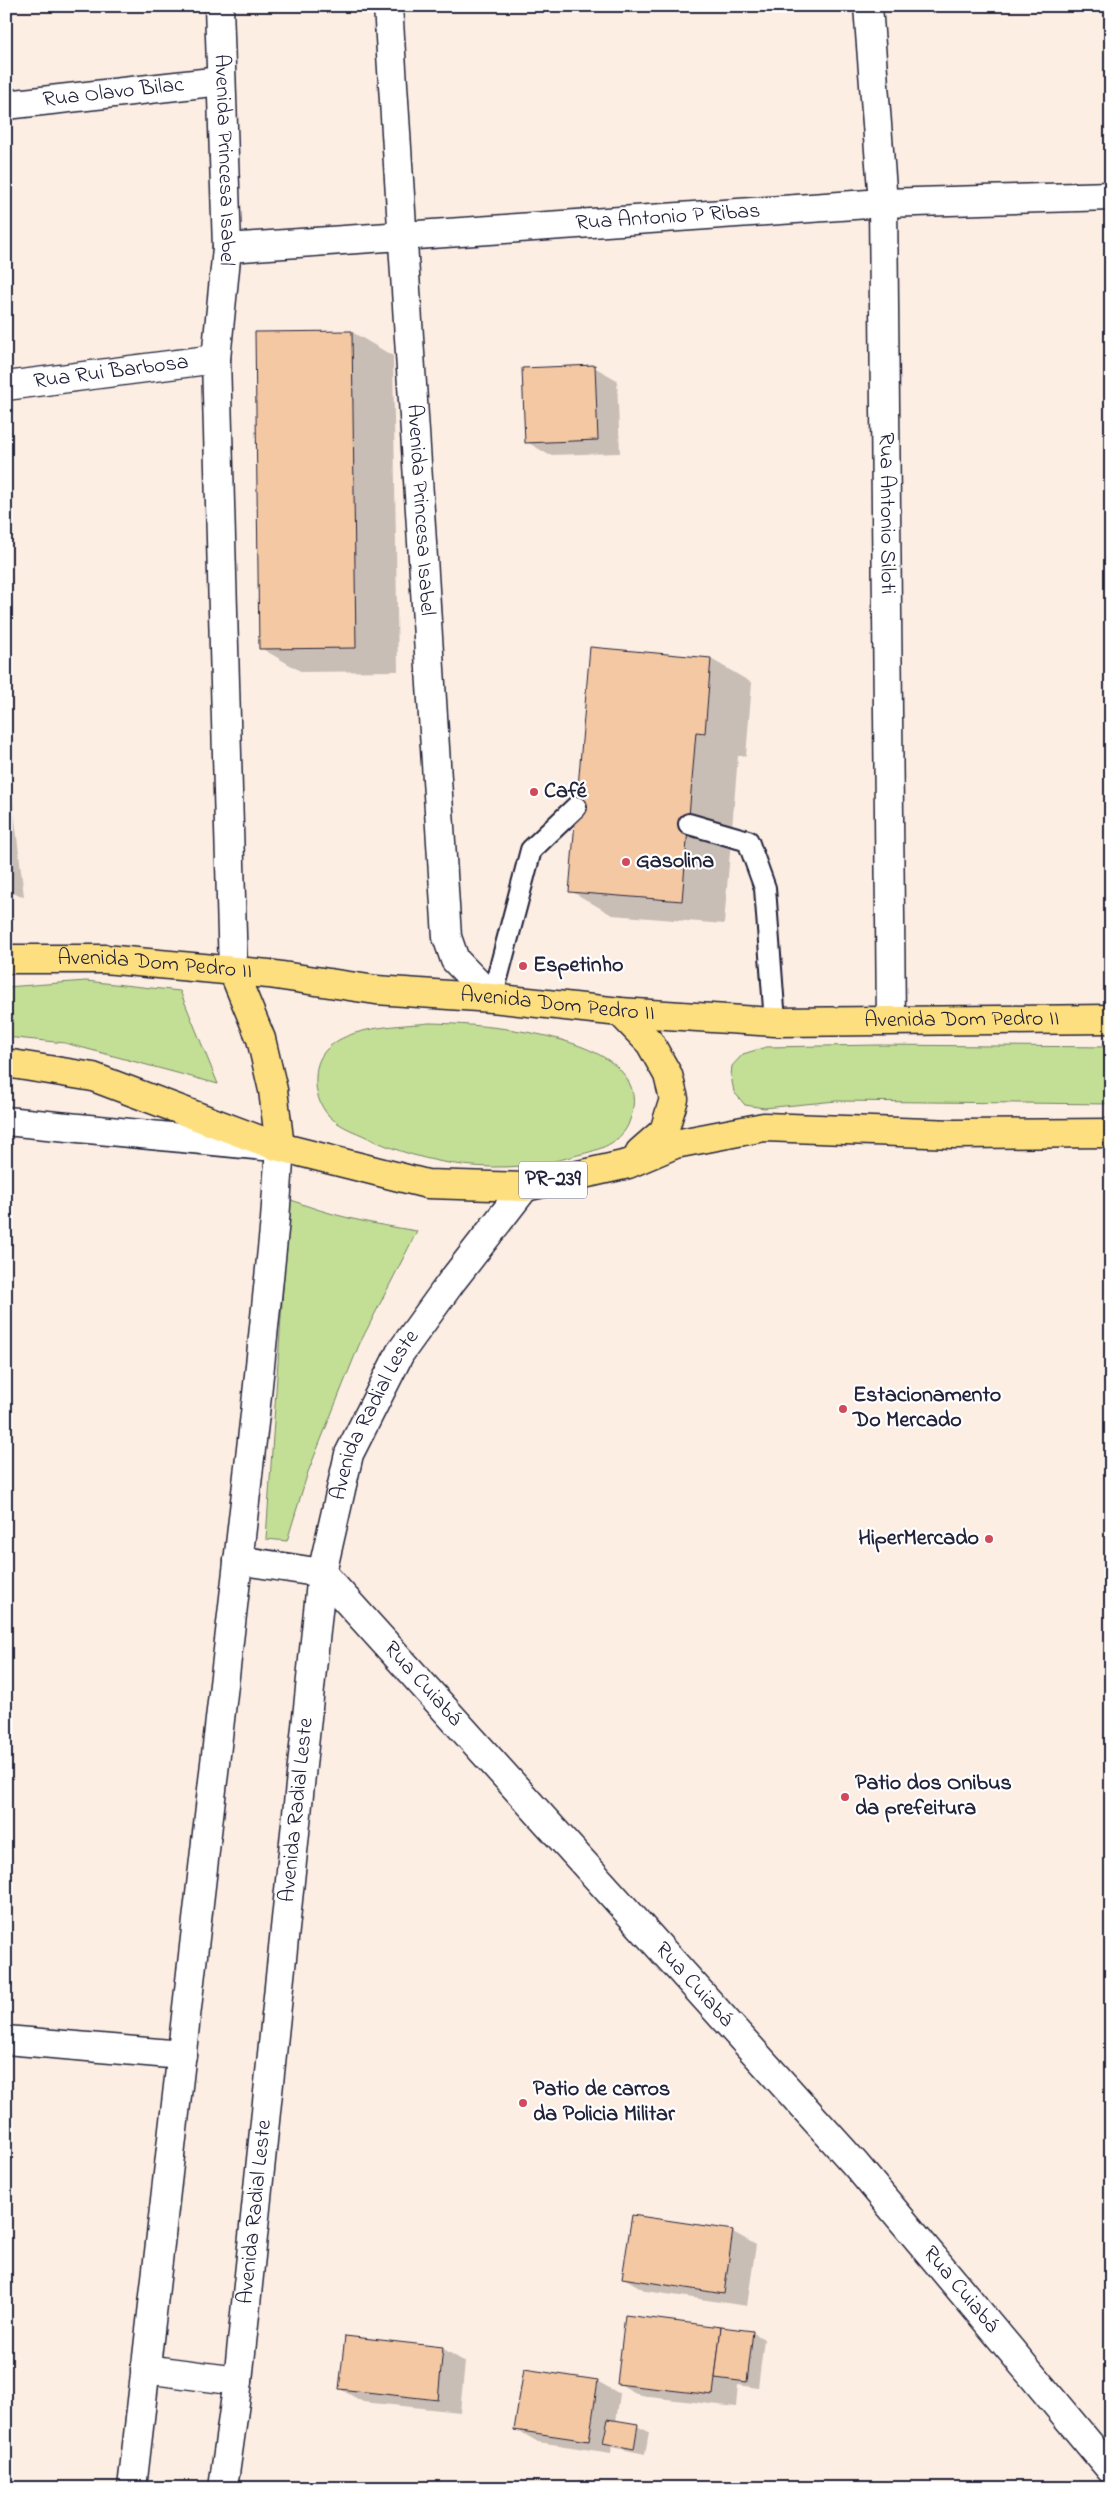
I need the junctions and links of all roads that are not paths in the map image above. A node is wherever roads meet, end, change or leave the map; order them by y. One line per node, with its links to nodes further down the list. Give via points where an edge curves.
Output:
1 (219, 6): 4 (street, Avenida Princesa Isabel)
2 (388, 6): 8 (street, Avenida Princesa Isabel)
3 (868, 6): 7 (street, Rua Antonio Siloti)
4 (220, 81): 5 (street, Rua Olavo Bilac); 9 (street, Avenida Princesa Isabel)
5 (6, 105)
6 (1111, 196): 7 (street, Rua Antonio P Ribas)
7 (883, 203): 8 (street, Rua Antonio P Ribas); 19 (street, Rua Antonio Siloti)
8 (403, 236): 9 (street, Rua Antonio P Ribas); 16 (street, Avenida Princesa Isabel, via 447,937 455,960)
9 (227, 248): 10 (street, Avenida Princesa Isabel)
10 (216, 359): 11 (street, Rua Rui Barbosa); 15 (street, Avenida Princesa Isabel)
11 (6, 386)
12 (576, 807): 16 (lane, via 531,850)
13 (689, 824): 20 (lane, via 748,841 765,888)
14 (6, 959): 15 (main road, Avenida Dom Pedro II, via 104,959)
15 (233, 971): 16 (main road, Avenida Dom Pedro II, via 376,990); 24 (main road, via 261,1039 273,1090)
16 (492, 998): 17 (main road, Avenida Dom Pedro II)
17 (620, 1012): 20 (main road, Avenida Dom Pedro II); 25 (main road, via 650,1043 668,1074 674,1099 664,1130)
18 (1111, 1019): 19 (main road, Avenida Dom Pedro II)
19 (891, 1020): 20 (main road, Avenida Dom Pedro II)
20 (775, 1022)
21 (6, 1063): 24 (main road, PR-239, via 93,1077)
22 (6, 1121): 24 (street)
23 (1111, 1133): 25 (main road, PR-239, via 954,1134 764,1127 675,1144)
24 (280, 1147): 26 (main road, PR-239, via 427,1184); 27 (street)
25 (628, 1164): 26 (main road, PR-239)
26 (525, 1186): 28 (street, Avenida Radial Leste, via 400,1353 349,1454)
27 (238, 1560): 28 (street); 30 (street)
28 (322, 1573): 32 (street, Avenida Radial Leste); 33 (street, Rua Cuiabá, via 856,2165)
29 (6, 2040): 30 (street)
30 (182, 2055): 31 (street)
31 (145, 2369): 32 (street); 34 (street)
32 (238, 2381): 35 (street, Avenida Radial Leste)
33 (1111, 2470)
34 (132, 2488)
35 (223, 2488)

